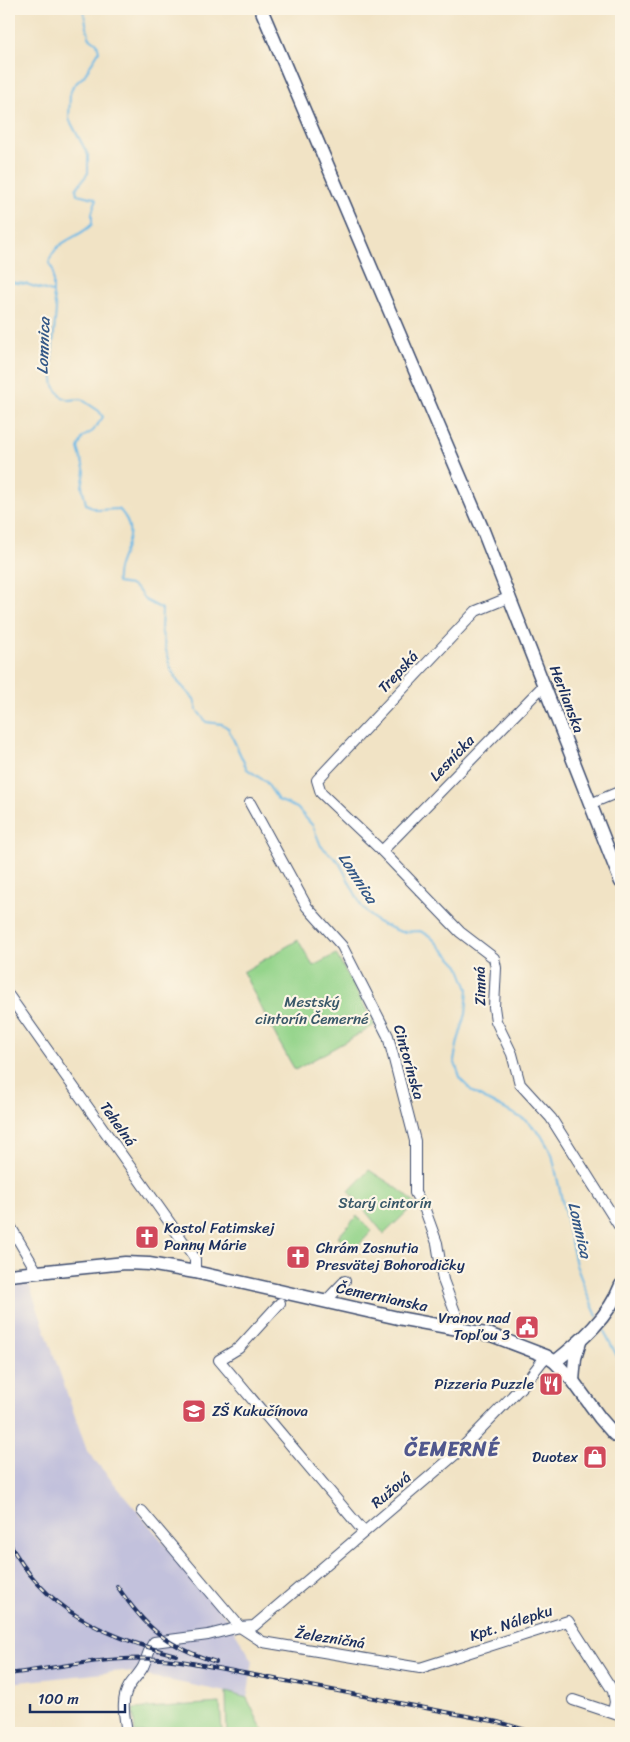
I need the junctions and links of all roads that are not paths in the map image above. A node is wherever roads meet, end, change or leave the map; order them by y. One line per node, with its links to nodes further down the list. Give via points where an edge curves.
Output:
1 (262, 9): 2 (main road, Herlianska)
2 (510, 597): 3 (main road, Herlianska); 4 (street, Trepská, via 476,611)
3 (544, 685): 7 (main road, Herlianska); 8 (street, Lesnícka)
4 (317, 780): 8 (street, Zimná, via 321,793)
5 (621, 791): 7 (street)
6 (250, 803): 20 (street, Cintorínska, via 307,907 342,946 388,1036 415,1141 415,1193 437,1243 443,1280)
7 (590, 804): 9 (main road, Herlianska)
8 (382, 851): 12 (street, Zimná, via 460,932 494,958 496,1021 512,1054 520,1084 551,1118)
9 (621, 882)
10 (9, 996): 14 (street, Tehelná, via 192,1254)
11 (9, 1224): 13 (street)
12 (621, 1229)
13 (36, 1272): 14 (main road, Čemernianska, via 135,1263); 15 (main road, Čemernianska)
14 (195, 1272): 18 (main road, Čemernianska)
15 (9, 1276)
16 (344, 1281): 18 (street)
17 (620, 1295): 21 (main road)
18 (325, 1302): 20 (main road, Čemernianska)
19 (280, 1303): 26 (street, via 239,1348 218,1360)
20 (461, 1328): 22 (main road, Čemernianska, via 491,1335)
21 (580, 1342): 22 (main road); 23 (main road)
22 (551, 1359): 23 (main road, Čemernianska); 26 (street, Ružová, via 457,1453)
23 (573, 1381): 24 (main road, Čemernianska, via 600,1418)
24 (621, 1438)
25 (142, 1511): 27 (street)
26 (364, 1532): 27 (street, Ružová, via 254,1626)
27 (240, 1627): 28 (street, Železničná, via 263,1642); 31 (street, Ružová, via 154,1642 124,1699)
28 (420, 1668): 30 (street, Kpt. Nálepku, via 568,1621 613,1691)
29 (573, 1700): 30 (street)
30 (617, 1714)
31 (127, 1733)

